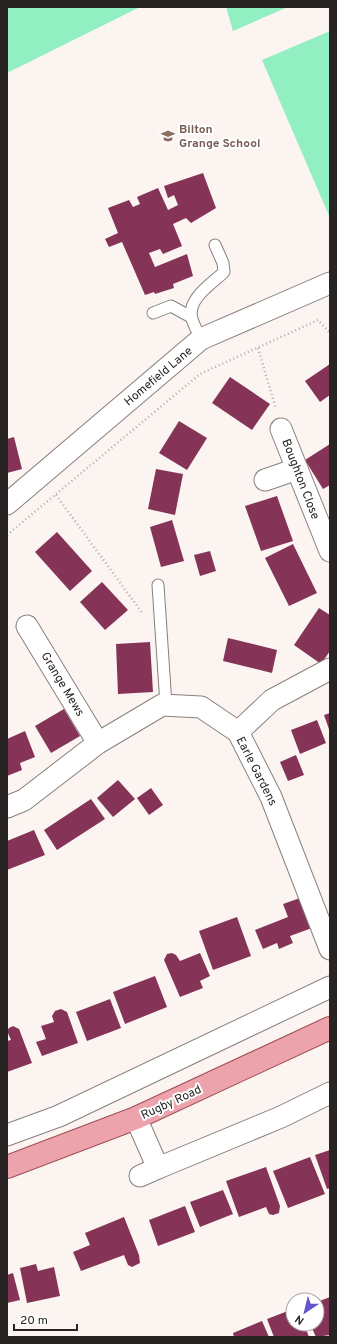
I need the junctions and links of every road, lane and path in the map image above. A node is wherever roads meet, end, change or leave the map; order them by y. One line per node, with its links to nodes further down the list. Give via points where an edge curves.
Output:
1 (215, 245): 4 (lane, via 224,272 203,290 194,304)
2 (330, 283): 6 (street, Homefield Lane)
3 (153, 313): 4 (lane, via 171,306)
4 (191, 317): 6 (lane)
5 (330, 332): 7 (path, via 318,320)
6 (201, 339): 12 (street, Homefield Lane)
7 (258, 348): 8 (path); 11 (path, via 200,374)
8 (281, 429): 9 (street, Boughton Close)
9 (297, 469): 10 (street); 14 (street, Boughton Close)
10 (265, 480)
11 (56, 495): 13 (path); 17 (path)
12 (7, 504)
13 (7, 535)
14 (330, 551)
15 (158, 585): 17 (lane)
16 (27, 626): 21 (street, Grange Mews)
17 (162, 640): 19 (lane)
18 (330, 669): 20 (street, via 272,700)
19 (166, 705): 20 (street, Earle Gardens, via 201,707); 21 (street, Earle Gardens)
20 (238, 732): 23 (street, Earle Gardens, via 271,797)
21 (98, 743): 22 (street, Earle Gardens, via 24,800)
22 (7, 807)
23 (330, 949)
24 (330, 987): 28 (street, via 59,1116)
25 (330, 1028): 27 (main road, Rugby Road)
26 (330, 1093): 27 (street, via 281,1117 149,1172)
27 (136, 1118): 29 (main road, Rugby Road)
28 (7, 1134)
29 (7, 1167)

